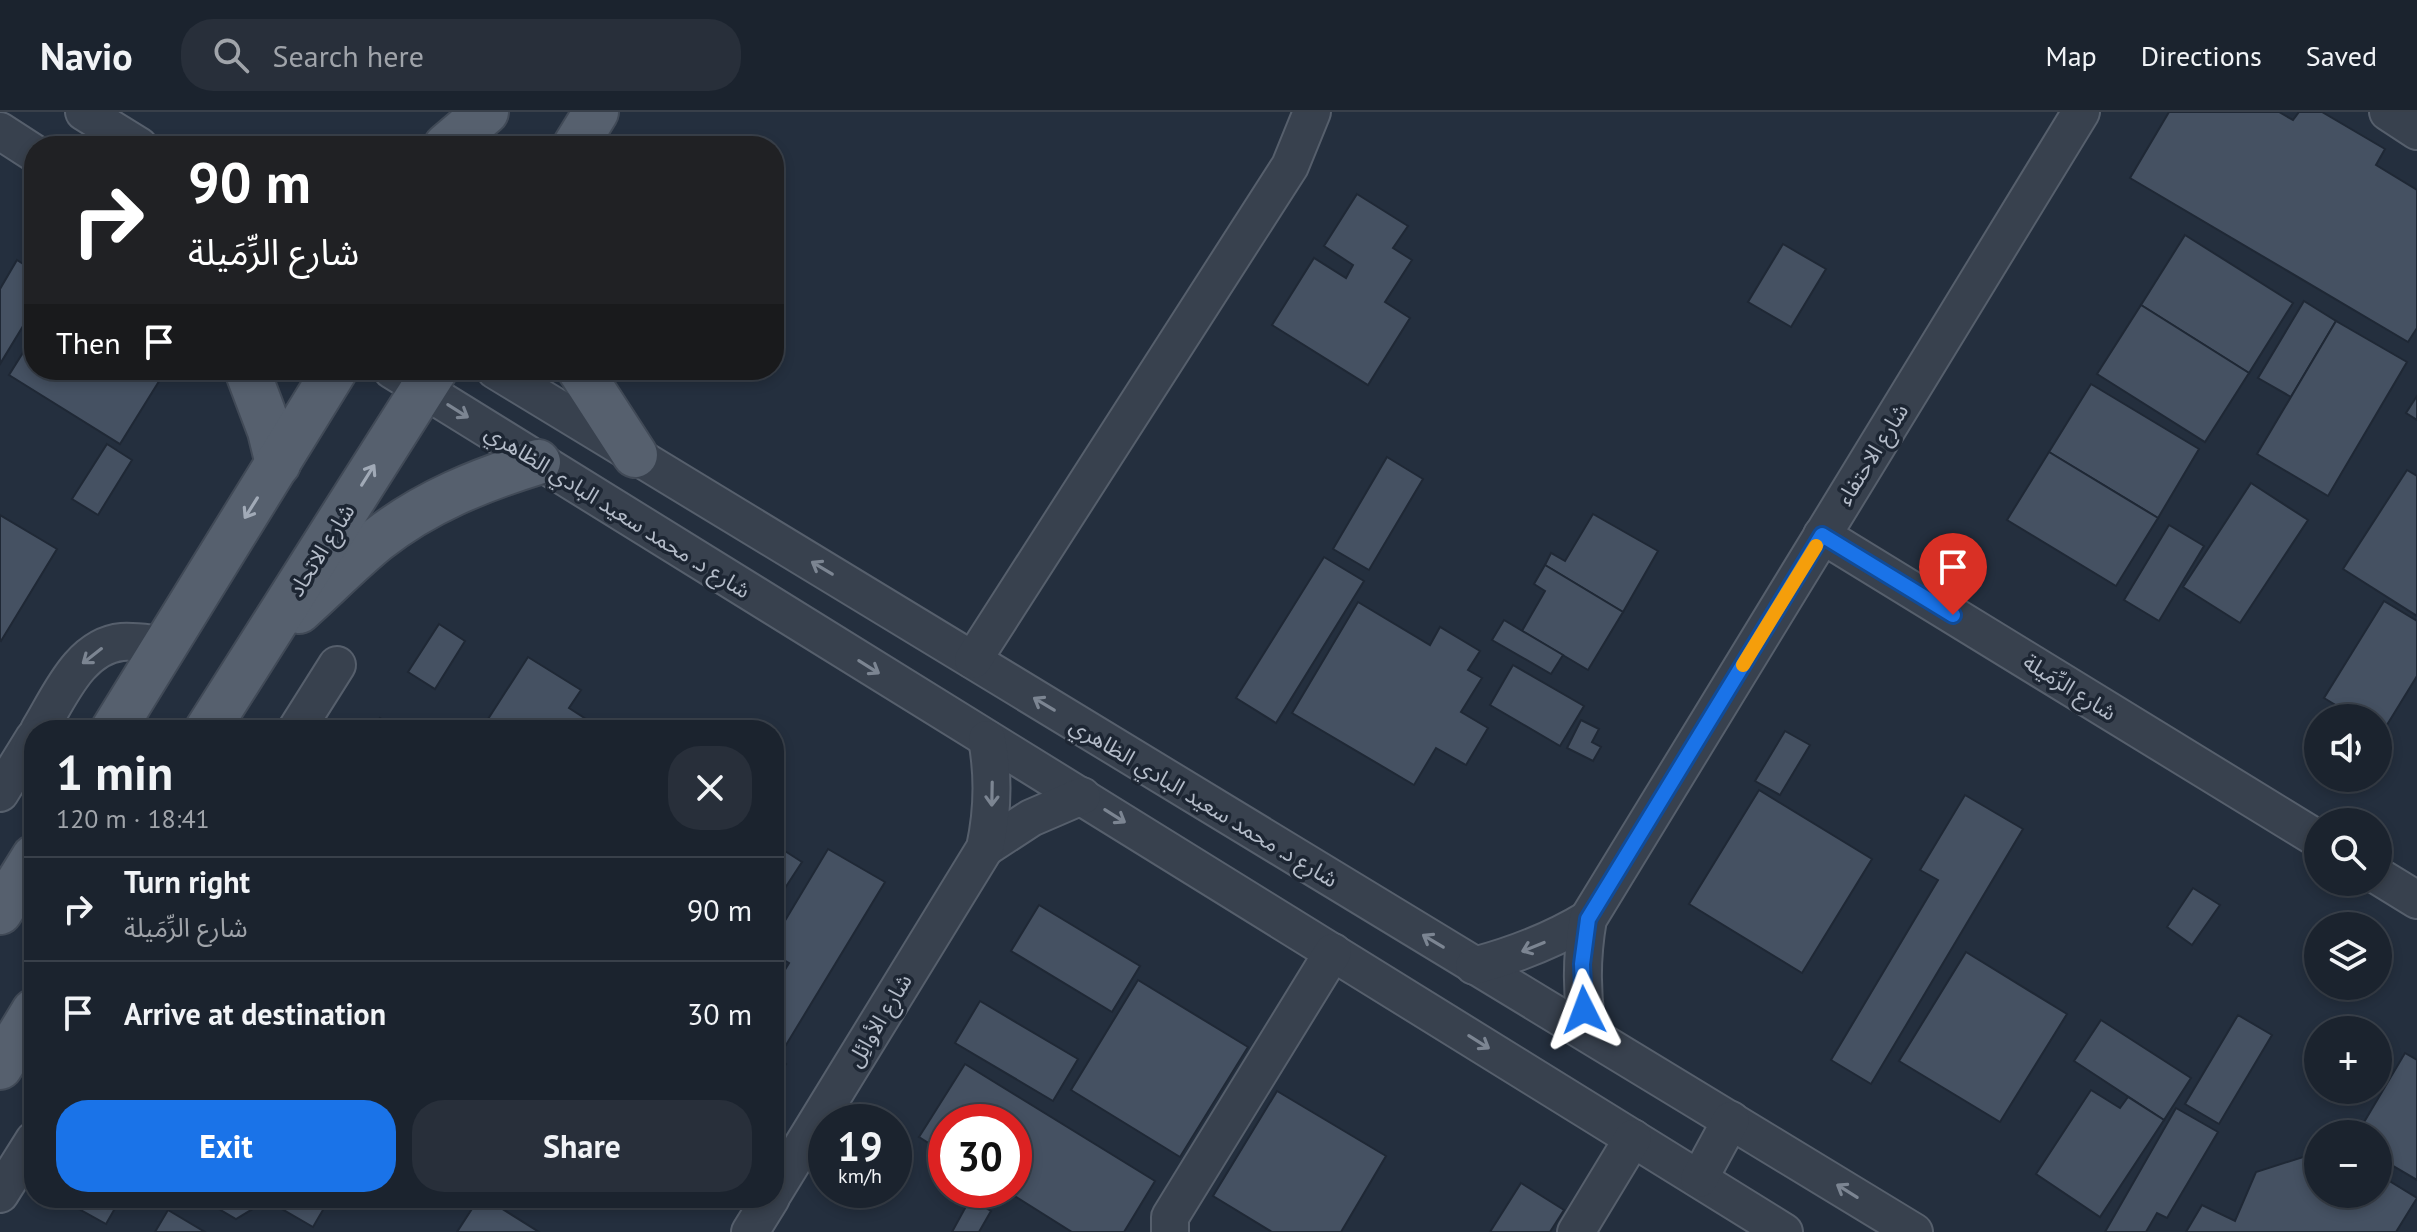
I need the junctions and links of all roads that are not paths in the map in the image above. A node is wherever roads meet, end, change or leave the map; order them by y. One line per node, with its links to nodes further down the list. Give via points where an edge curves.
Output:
1 (84, 112): 10 (street)
2 (133, 112): 11 (street)
3 (487, 112): 12 (main road); 13 (main road)
4 (596, 112): 14 (main road)
5 (1312, 112): 28 (street, via 1290,166)
6 (2081, 112): 25 (street, شارع الاحتفاء)
7 (2388, 112): 9 (street)
8 (0, 131): 15 (street)
9 (2417, 131)
10 (123, 136)
11 (137, 136)
12 (458, 136)
13 (474, 136)
14 (581, 136)
15 (24, 147)
16 (251, 380): 24 (main road)
17 (329, 380): 24 (main road)
18 (414, 380): 27 (main road, شارع الاتحاد, one-way to 18)
19 (422, 380): 23 (street, شارع د. محمد سعيد البادي الظاهري, one-way to 23)
20 (511, 380): 22 (street, شارع د. محمد سعيد البادي الظاهري)
21 (586, 380): 22 (main road)
22 (635, 455): 28 (street, شارع د. محمد سعيد البادي الظاهري, one-way to 22)
23 (538, 462): 27 (main road, via 484,479 404,521); 34 (street, شارع د. محمد سعيد البادي الظاهري, one-way to 34)
24 (278, 464): 26 (main road, one-way to 26)
25 (1822, 535): 38 (street, شارع الرِّمَيلة); 44 (street, شارع الاحتفاء)
26 (165, 645): 30 (street, one-way to 30, via 125,641 98,649 83,660); 31 (main road)
27 (259, 648): 32 (main road, شارع الاتحاد)
28 (973, 660): 46 (street, شارع د. محمد سعيد البادي الظاهري, one-way to 28)
29 (337, 665): 33 (street)
30 (45, 720)
31 (119, 720)
32 (213, 720)
33 (302, 720)
34 (987, 739): 37 (street, شارع د. محمد سعيد البادي الظاهري); 39 (street, شارع الأوائِل, one-way to 39, via 993,794)
35 (24, 754): 36 (street)
36 (0, 793)
37 (1082, 796): 39 (street, شارع الأوائِل, via 1031,818); 45 (street, شارع د. محمد سعيد البادي الظاهري, one-way to 45)
38 (2304, 830)
39 (985, 848): 53 (street, شارع الأوائِل)
40 (24, 873): 43 (main road)
41 (2392, 885): 42 (street)
42 (2417, 900)
43 (0, 912)
44 (1588, 919): 46 (street, شارع الاحتفاء, one-way to 46, via 1534,948); 48 (street, شارع الاحتفاء, via 1582,987)
45 (1333, 952): 51 (street, شارع د. محمد سعيد البادي الظاهري, one-way to 51); 58 (street, via 1170,1217)
46 (1474, 966): 48 (street, شارع د. محمد سعيد البادي الظاهري)
47 (24, 1027): 49 (main road)
48 (1588, 1033): 50 (street, شارع د. محمد سعيد البادي الظاهري)
49 (0, 1067)
50 (1731, 1120): 54 (street); 61 (street, شارع د. محمد سعيد البادي الظاهري, one-way to 50)
51 (1633, 1138): 54 (street, شارع د. محمد سعيد البادي الظاهري); 59 (street)
52 (24, 1156): 55 (street)
53 (784, 1176)
54 (1699, 1179): 60 (street, شارع د. محمد سعيد البادي الظاهري)
55 (0, 1194)
56 (765, 1208): 57 (street)
57 (750, 1232)
58 (1170, 1232)
59 (1576, 1232)
60 (1784, 1232)
61 (1914, 1232)

